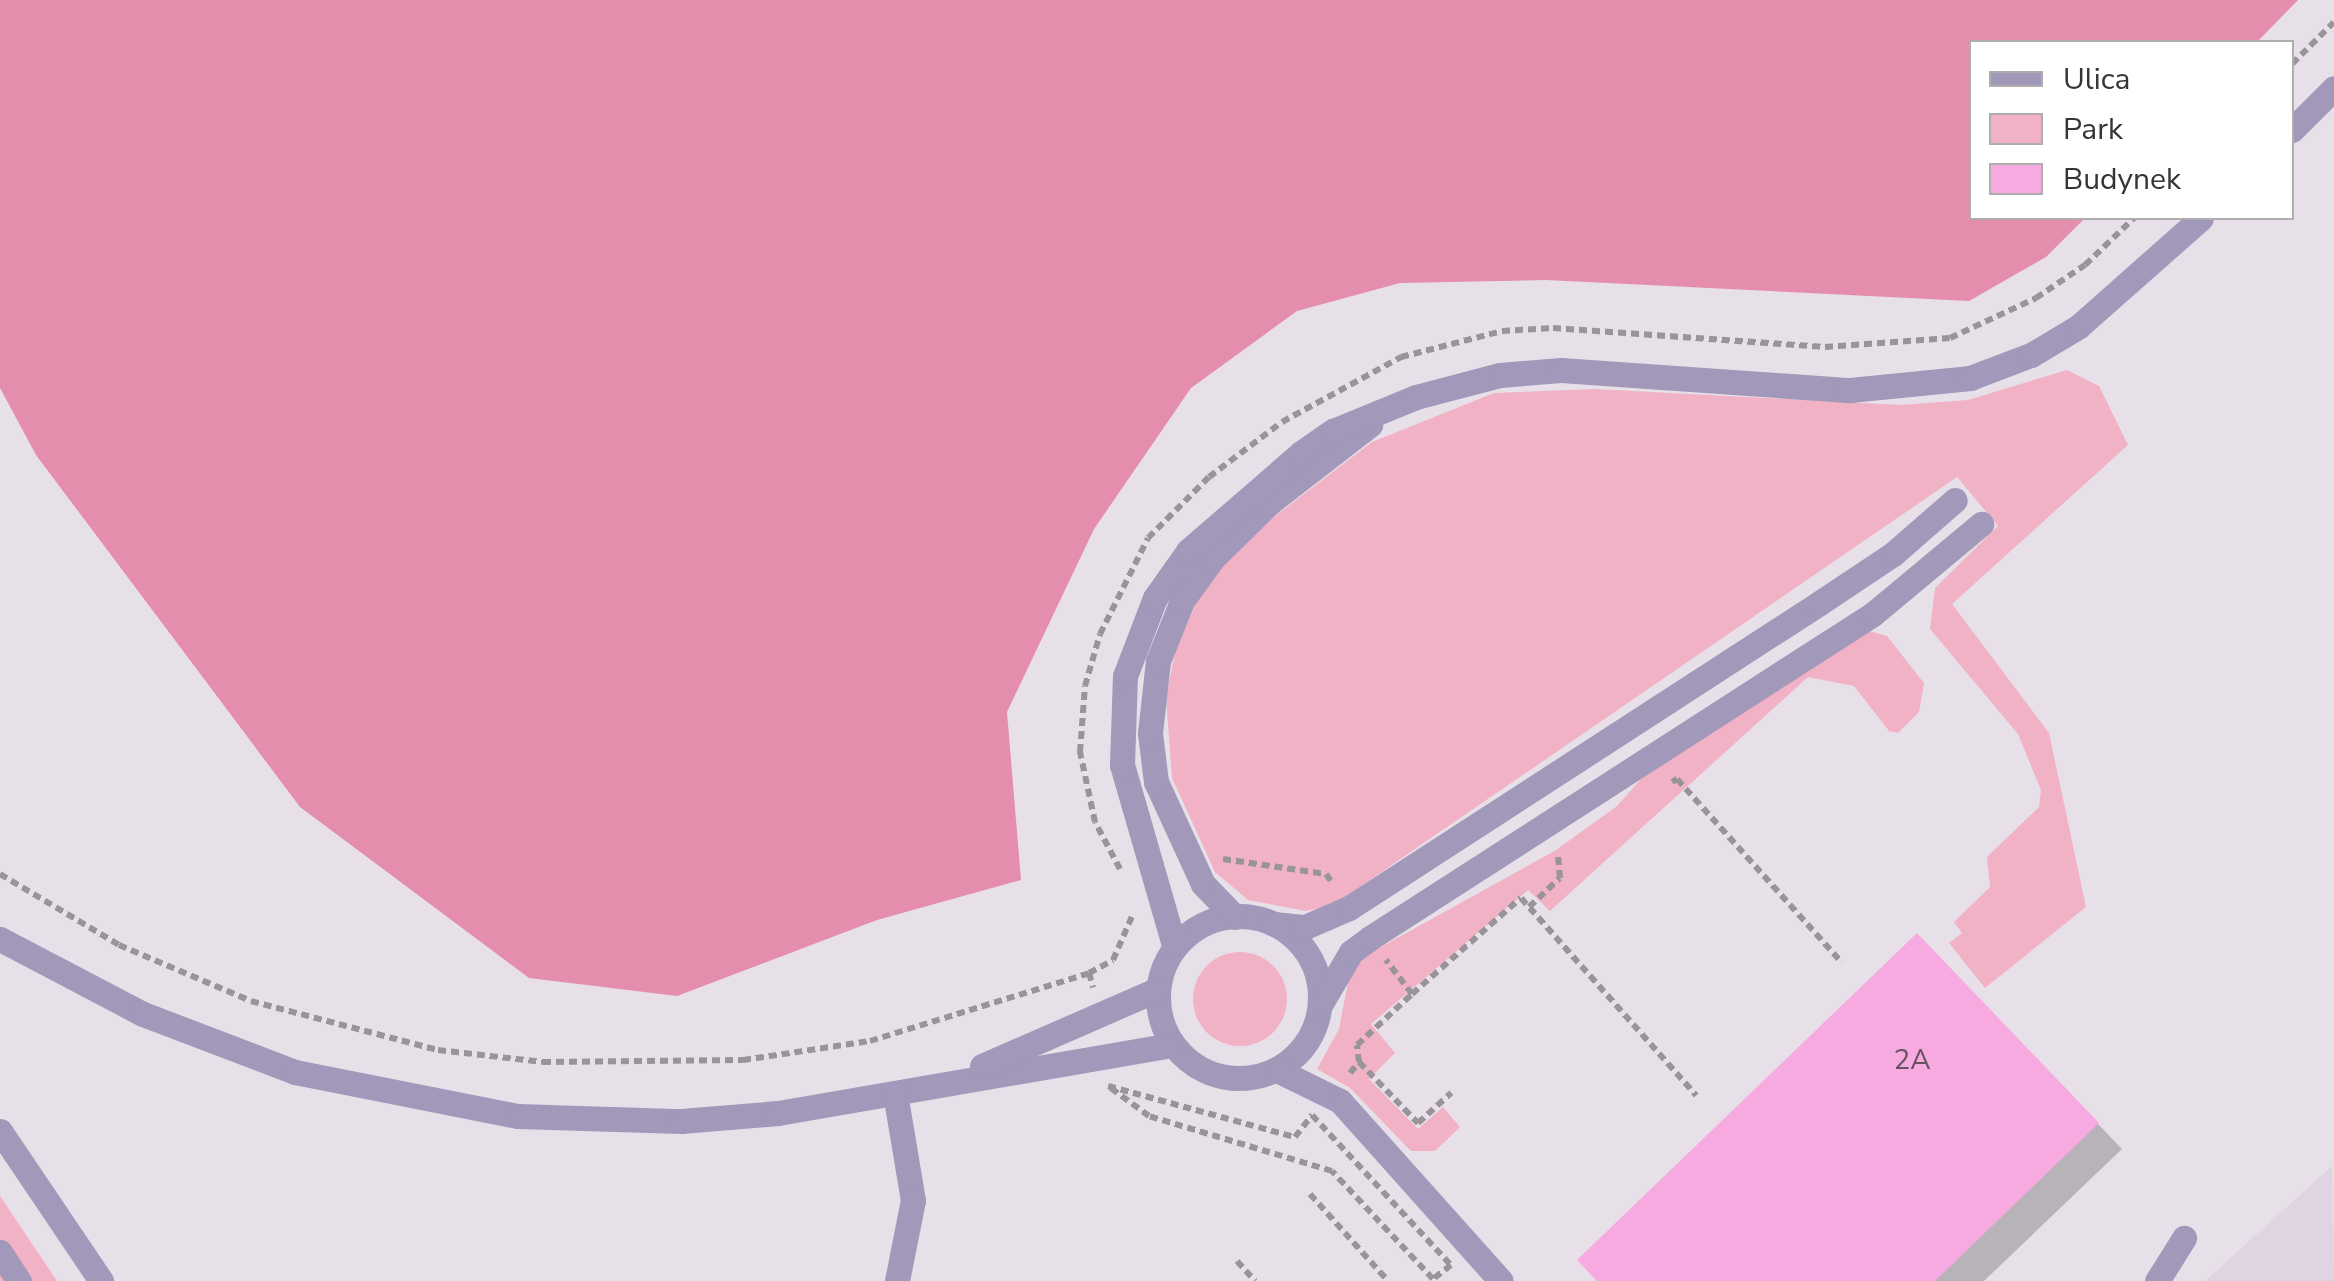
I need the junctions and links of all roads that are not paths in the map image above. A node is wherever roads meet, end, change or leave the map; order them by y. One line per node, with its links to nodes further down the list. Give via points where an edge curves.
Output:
1 (2334, 88): 2 (street)
2 (2294, 128)
3 (2198, 220): 4 (street, via 2078,327 2032,355 1970,378 1850,390 1561,370 1472,380)
4 (1394, 407): 9 (street, via 1268,503 1213,558 1182,602 1158,661 1150,733 1156,782 1202,884); 12 (street, via 1333,430 1210,527 1168,577 1138,634 1121,699 1122,765)
5 (1955, 500): 7 (street)
6 (1981, 524): 8 (street)
7 (1818, 604): 8 (street); 10 (street, via 1349,908 1304,927)
8 (1873, 614): 14 (street, via 1370,938 1351,952)
9 (1235, 917): 10 (street); 12 (street, via 1197,927)
10 (1274, 924): 14 (street, via 1310,958)
11 (0, 939): 18 (street, via 203,1040 310,1076 454,1108 681,1120)
12 (1174, 946): 13 (street)
13 (1158, 989): 15 (street); 17 (street)
14 (1320, 1006): 16 (street, via 1301,1050)
15 (1172, 1044): 16 (street, via 1211,1074 1235,1079); 17 (street)
16 (1276, 1070): 25 (street, via 1340,1102)
17 (945, 1082): 18 (street)
18 (895, 1093): 24 (street, via 913,1200)
19 (0, 1131): 23 (street)
20 (2184, 1238): 26 (street)
21 (0, 1252): 22 (street)
22 (20, 1281)
23 (101, 1281)
24 (897, 1281)
25 (1501, 1281)
26 (2157, 1281)

